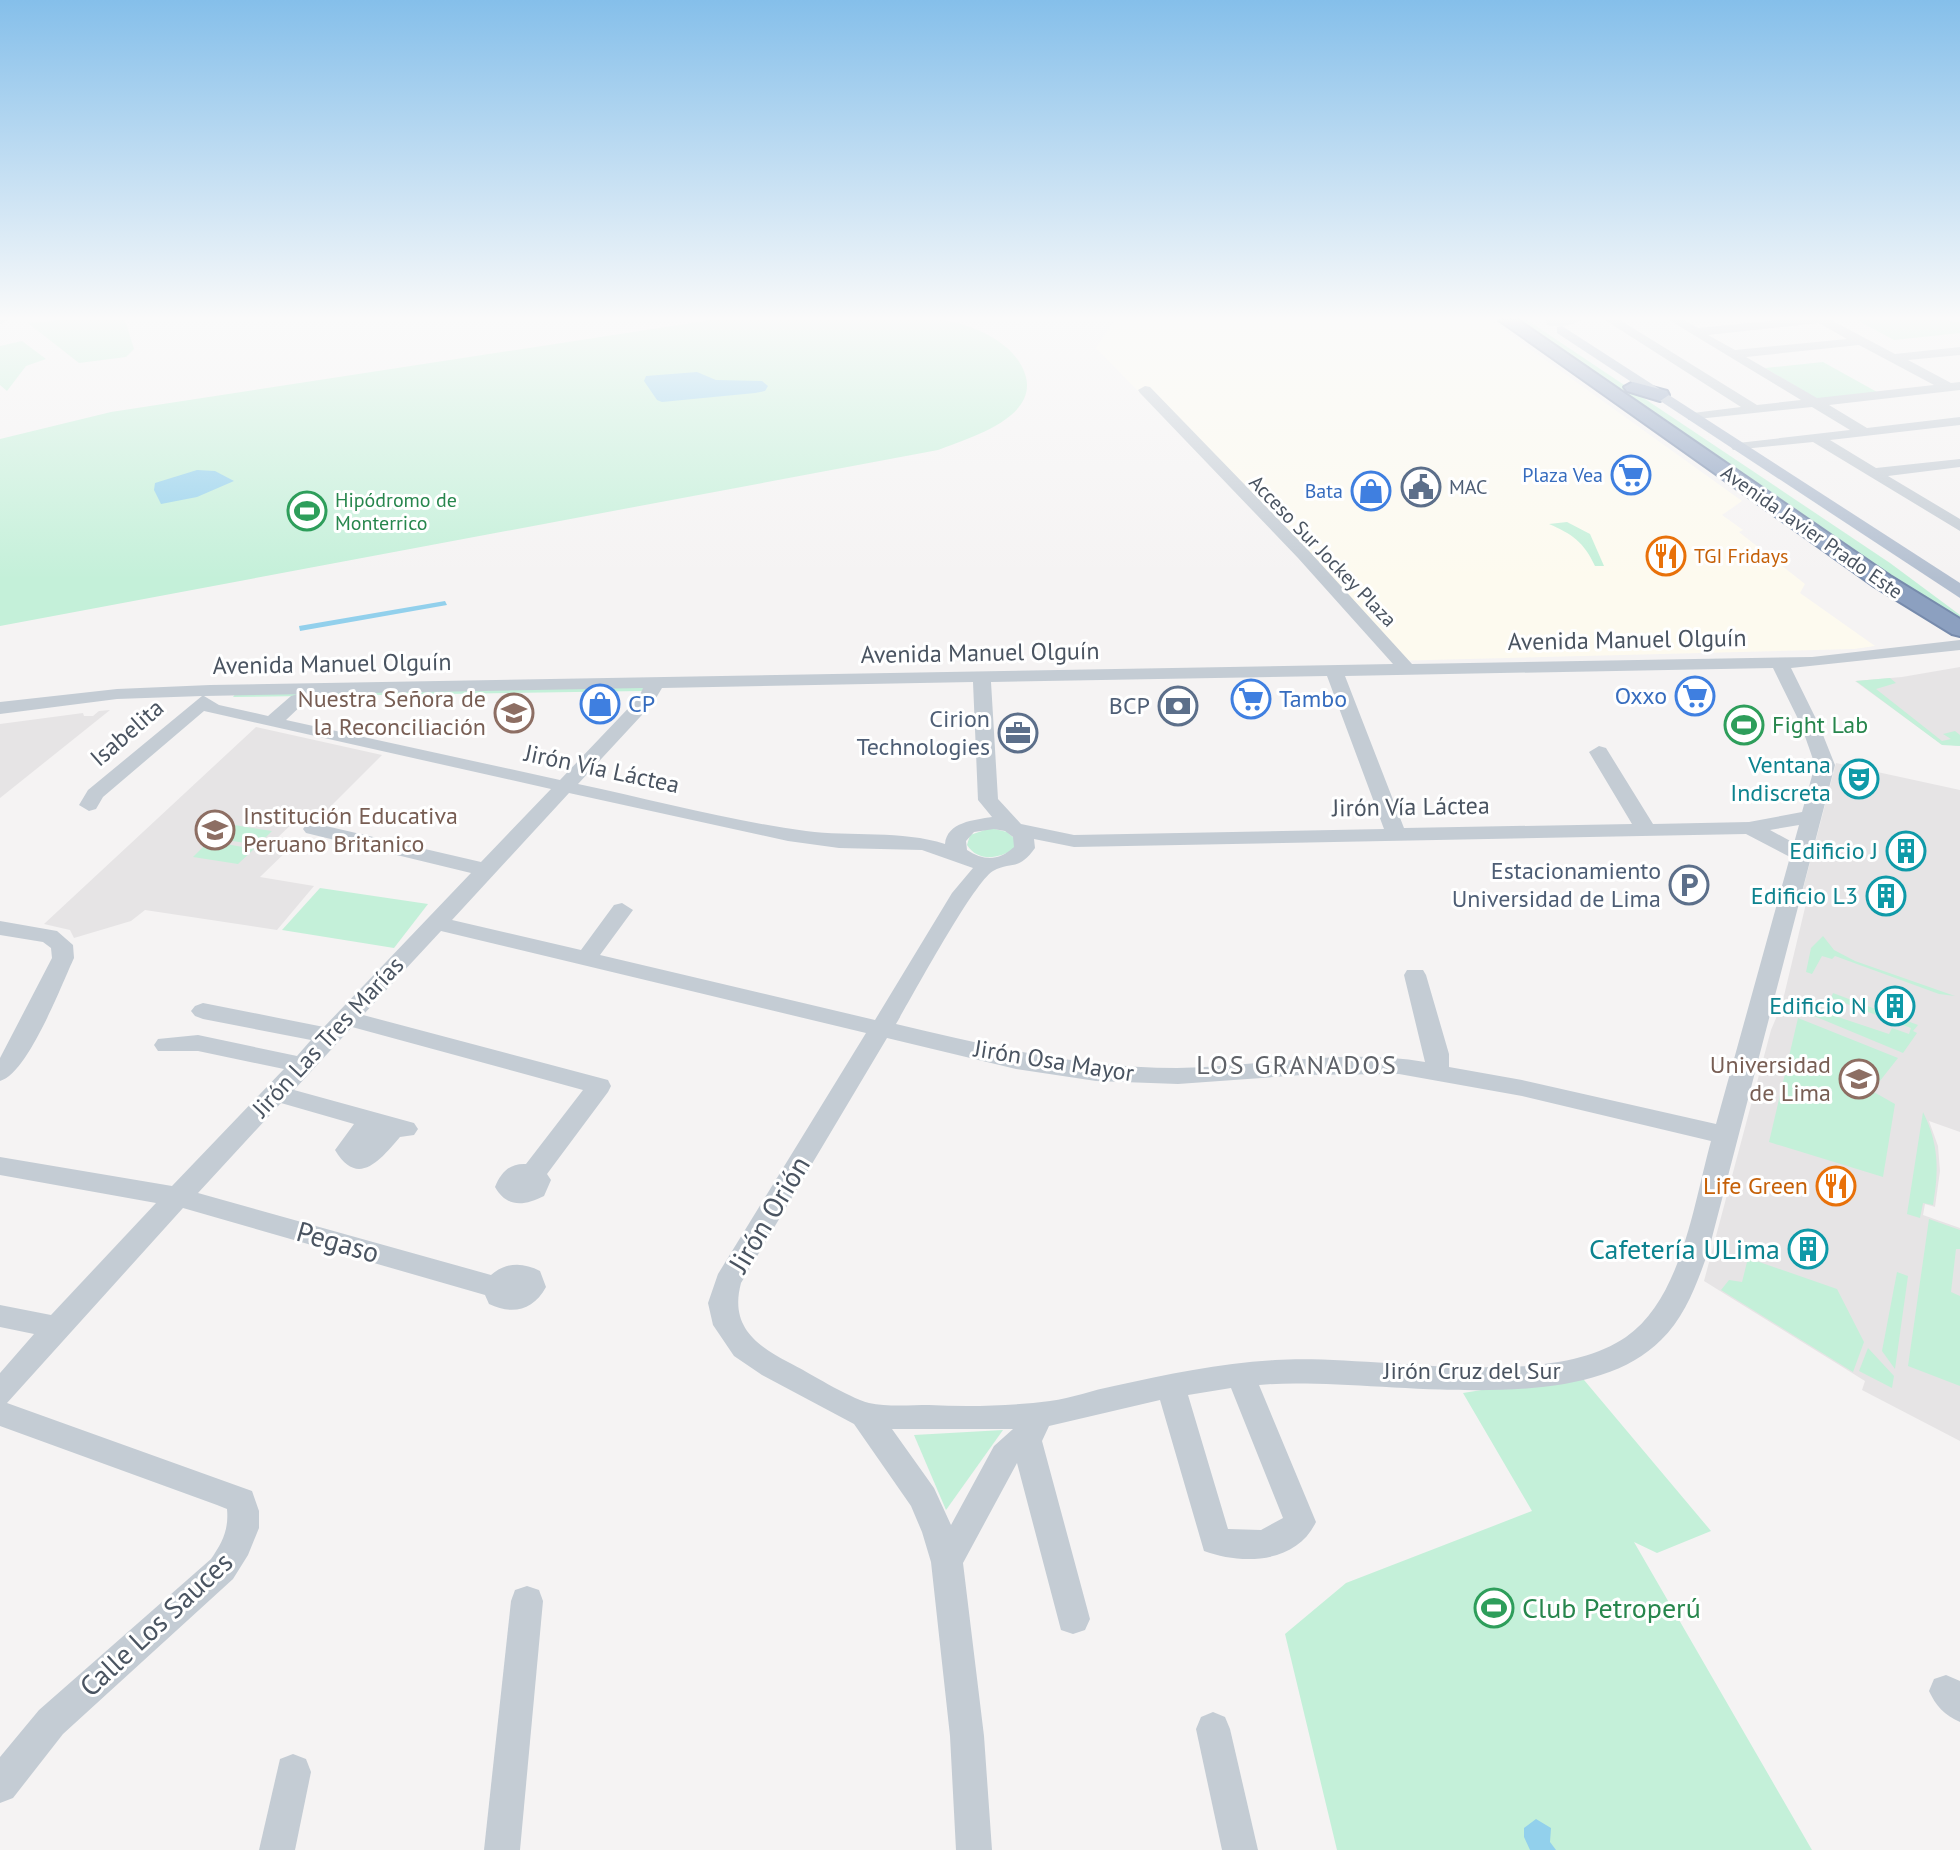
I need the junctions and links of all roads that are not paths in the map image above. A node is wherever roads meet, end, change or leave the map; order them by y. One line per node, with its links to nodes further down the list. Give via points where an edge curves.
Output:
1 (1161, 406): 26 (street, Acceso Sur Jockey Plaza)
2 (1631, 406): 22 (highway, Avenida Javier Prado Este)
3 (1662, 406): 16 (highway, Avenida Javier Prado Este)
4 (1677, 406): 9 (main road, Avenida Javier Prado Este)
5 (1749, 406): 8 (street)
6 (1786, 406): 8 (street)
7 (1821, 406): 11 (street)
8 (1755, 410): 9 (street)
9 (1693, 417): 13 (main road, Avenida Javier Prado Este)
10 (1960, 421): 11 (street)
11 (1864, 432): 12 (street)
12 (1816, 438): 13 (street); 15 (street)
13 (1738, 447): 19 (main road, Avenida Javier Prado Este)
14 (1957, 465): 15 (street)
15 (1874, 473): 17 (street)
16 (1813, 508): 18 (main road, Avenida Javier Prado Este); 21 (highway)
17 (1960, 526)
18 (1871, 544): 19 (main road); 20 (main road, Avenida Javier Prado Este)
19 (1923, 567): 20 (main road, Avenida Javier Prado Este)
20 (1959, 593)
21 (1960, 613)
22 (1960, 632)
23 (1960, 645): 25 (street, Avenida Manuel Olguín)
24 (1960, 658): 25 (street, Avenida Manuel Olguín, via 1874,670)
25 (1782, 668): 26 (street, Avenida Manuel Olguín); 27 (street, Avenida Manuel Olguín); 40 (street, Jirón Cruz del Sur, via 1824,759)
26 (1407, 669): 27 (street, Avenida Manuel Olguín)
27 (1379, 675): 28 (street, Avenida Manuel Olguín)
28 (1336, 676): 29 (street, Avenida Manuel Olguín); 46 (street)
29 (982, 683): 30 (street, Avenida Manuel Olguín); 38 (street)
30 (653, 688): 31 (street, Avenida Manuel Olguín); 32 (street, Avenida Manuel Olguín); 37 (street, Jirón Las Tres Marías)
31 (205, 698): 32 (street, Avenida Manuel Olguín); 33 (street, Avenida Manuel Olguín, via 117,694); 34 (street, Avenida Manuel Olguín); 35 (street, Jirón Vía Láctea, via 213,709); 39 (street, Isabelita, via 95,794)
32 (298, 700): 35 (street)
33 (0, 708)
34 (0, 718)
35 (272, 723): 37 (street, Jirón Vía Láctea)
36 (1599, 752): 43 (street)
37 (564, 788): 48 (street, Jirón Vía Láctea, via 788,835); 53 (street, Jirón Las Tres Marías)
38 (988, 800): 41 (street); 42 (street)
39 (89, 805)
40 (1810, 817): 44 (street, Jirón Vía Láctea); 49 (street, Jirón Cruz del Sur)
41 (966, 828): 42 (street, Jirón Vía Láctea, via 994,823); 48 (street, Jirón Vía Láctea); 50 (street, via 954,846)
42 (1013, 828): 47 (street, Jirón Vía Láctea); 51 (street, via 1026,841)
43 (1645, 828): 44 (street, Jirón Vía Láctea); 46 (street, Jirón Vía Láctea)
44 (1749, 828): 49 (street, Jirón Vía Láctea)
45 (313, 829): 53 (street)
46 (1396, 833): 47 (street, Jirón Vía Láctea)
47 (1074, 841): 51 (street, Jirón Vía Láctea)
48 (924, 844): 50 (street, Jirón Vía Láctea)
49 (1801, 855): 69 (street, Jirón Cruz del Sur)
50 (962, 857): 52 (street, Jirón Vía Láctea)
51 (1013, 860): 52 (street, Jirón Vía Láctea)
52 (988, 864): 61 (street, Jirón Orión, via 963,893)
53 (486, 870): 55 (street, Jirón Las Tres Marías)
54 (622, 910): 57 (street)
55 (436, 923): 57 (street, Jirón Osa Mayor); 60 (street, Jirón Las Tres Marías)
56 (0, 928): 65 (street, via 49,936 62,945 63,958 12,1060)
57 (585, 960): 61 (street, Jirón Osa Mayor)
58 (1415, 975): 66 (street, via 1437,1054)
59 (203, 1011): 62 (street)
60 (346, 1018): 62 (street, Jirón Las Tres Marías); 71 (street, via 599,1086)
61 (881, 1028): 66 (street, Jirón Osa Mayor, via 1016,1061 1096,1073 1178,1076 1399,1066); 81 (street, Jirón Orión, via 728,1282 722,1303 727,1325 744,1348)
62 (329, 1036): 64 (street, Jirón Las Tres Marías)
63 (166, 1045): 64 (street, via 198,1043)
64 (302, 1065): 67 (street, Jirón Las Tres Marías)
65 (0, 1073)
66 (1437, 1073): 69 (street, Jirón Osa Mayor)
67 (275, 1093): 68 (street); 72 (street, Jirón Las Tres Marías)
68 (390, 1125)
69 (1727, 1136): 76 (street, Jirón Cruz del Sur, via 1674,1306 1643,1340 1622,1353 1569,1371 1525,1376 1343,1371)
70 (0, 1166): 72 (street, Pegaso)
71 (533, 1174)
72 (178, 1197): 73 (street, Pegaso); 75 (street, Jirón Las Tres Marías)
73 (498, 1288)
74 (0, 1316): 75 (street)
75 (55, 1327): 78 (street, Jirón Las Tres Marías)
76 (1241, 1376): 77 (street, Jirón Cruz del Sur); 77 (street, via 1300,1522 1288,1536 1242,1548 1215,1541)
77 (1171, 1386): 79 (street, Jirón Cruz del Sur)
78 (0, 1393)
79 (1056, 1412): 81 (street, Jirón Cruz del Sur, via 961,1420); 82 (street, Jirón Cruz del Sur)
80 (0, 1413): 87 (street, Calle Los Sauces, via 228,1495 241,1501 246,1517 238,1549 222,1569)
81 (865, 1415): 83 (street, Jirón Orión, via 923,1498)
82 (1025, 1435): 83 (street, Jirón Cruz del Sur, via 998,1466); 85 (street)
83 (947, 1562): 92 (street, Jirón Orión)
84 (527, 1601): 91 (street)
85 (1073, 1619)
86 (1213, 1729): 93 (street)
87 (11, 1752): 89 (street, Calle Los Sauces)
88 (293, 1772): 90 (street)
89 (0, 1785)
90 (277, 1850)
91 (502, 1850)
92 (974, 1850)
93 (1240, 1850)

